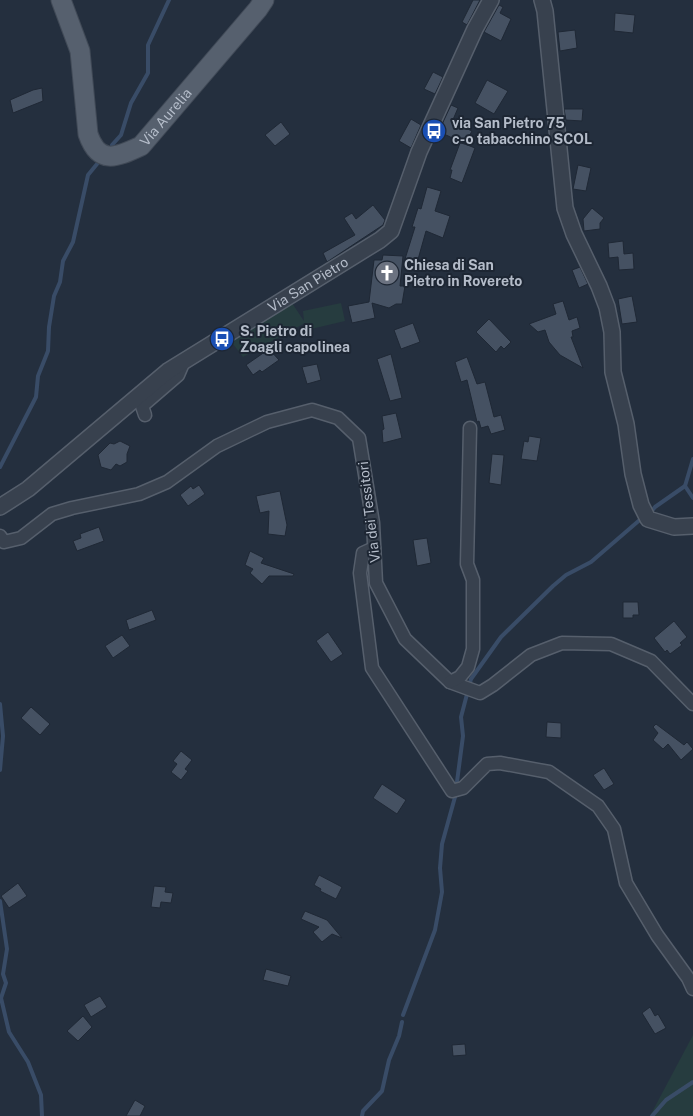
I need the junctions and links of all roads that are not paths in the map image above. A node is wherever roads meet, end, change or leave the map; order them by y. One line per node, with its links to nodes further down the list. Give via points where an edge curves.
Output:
1 (61, 0): 2 (main road, Via Aurelia, via 80,51 88,134 94,147 106,157 119,156 141,146)
2 (264, 0)
3 (491, 0): 5 (street, Via San Pietro, via 419,152 391,231)
4 (542, 0): 9 (street, via 565,208 606,308 612,332 613,372 641,505 648,519 674,528)
5 (184, 361): 6 (street, via 178,375 142,406); 8 (street, Via San Pietro, via 28,488)
6 (145, 415)
7 (470, 428): 12 (street, via 467,564 473,580 473,649 468,667 460,677)
8 (0, 507)
9 (693, 526)
10 (0, 536): 11 (street, Via dei Tessitori, via 4,542 21,538 52,514 139,494 167,482 226,442 267,422 312,410 338,418 359,438)
11 (374, 548): 12 (street, Via dei Tessitori, via 376,583 405,639); 14 (street, via 363,553 360,573 372,668 452,792 463,788 487,764 500,763 549,772 598,806 614,829 626,883)
12 (450, 682): 13 (street, Via dei Tessitori, via 480,693 531,655 562,643 611,644 651,661)
13 (693, 704)
14 (693, 989)

